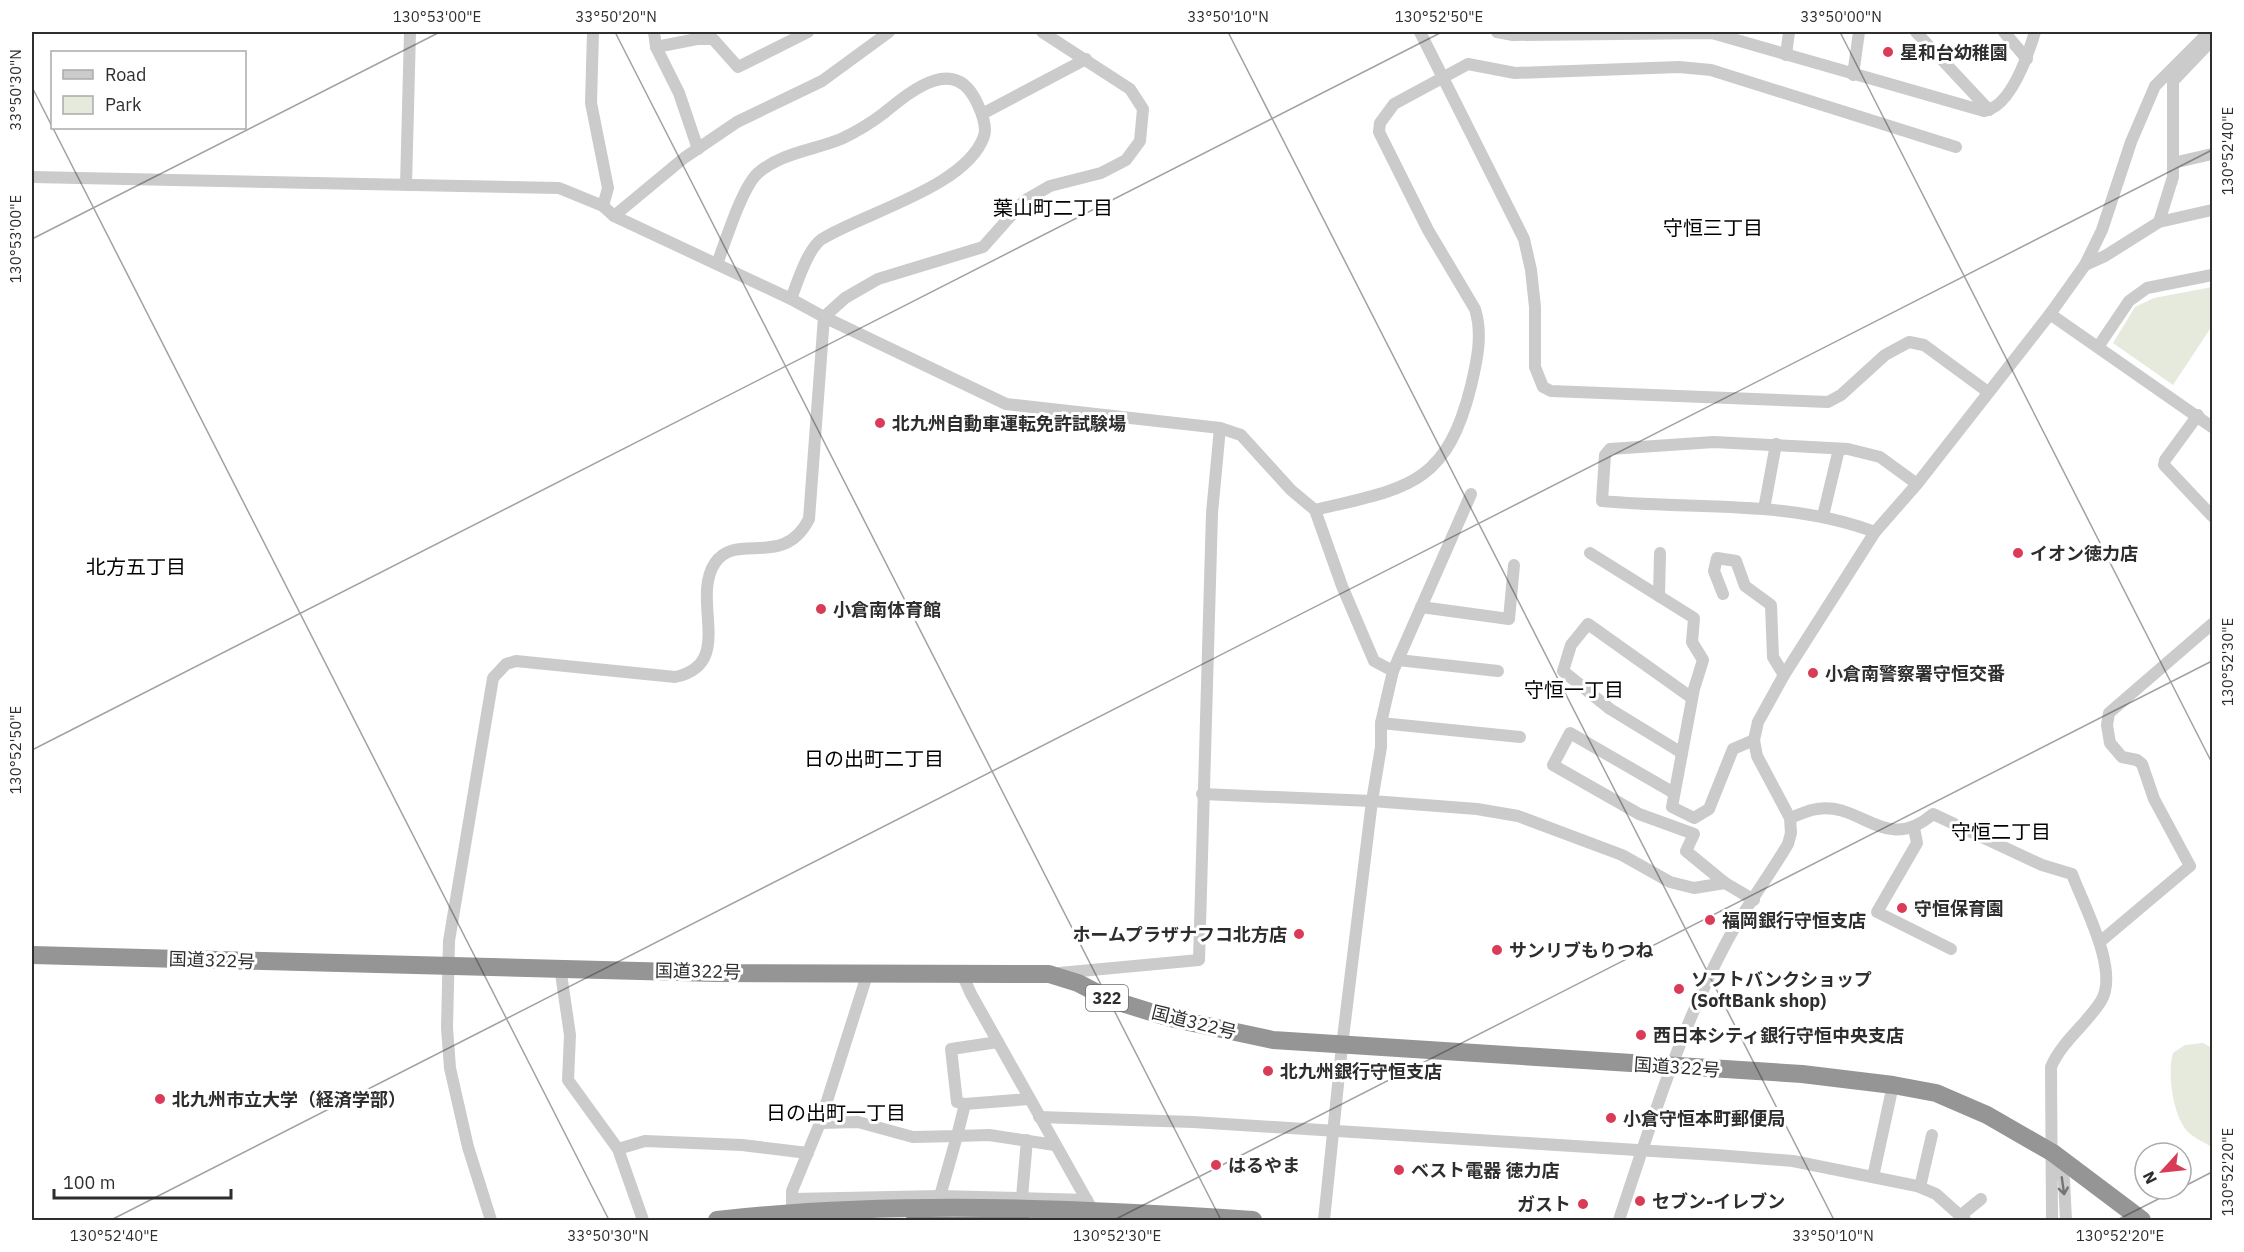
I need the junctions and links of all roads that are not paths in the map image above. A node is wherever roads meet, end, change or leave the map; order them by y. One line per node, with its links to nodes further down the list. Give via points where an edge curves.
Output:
1 (410, 32): 32 (street)
2 (593, 32): 33 (street, via 591,103 608,188)
3 (654, 32): 19 (street)
4 (806, 32): 19 (street, via 738,67 713,39)
5 (889, 32): 28 (street, via 822,81 737,122)
6 (1042, 32): 21 (street)
7 (1420, 32): 24 (street)
8 (1497, 32): 17 (street)
9 (1640, 32): 10 (street); 17 (street)
10 (1712, 32): 20 (street)
11 (1789, 32): 20 (street)
12 (1859, 32): 23 (street)
13 (1916, 32): 25 (street)
14 (2004, 32): 22 (street)
15 (2035, 32): 22 (street)
16 (2209, 32): 38 (street, via 2155,86 2131,142 2102,230)
17 (1564, 33)
18 (2212, 40): 30 (street, via 2173,81)
19 (656, 47): 28 (street, via 679,93)
20 (1786, 55): 23 (street)
21 (1086, 59): 26 (street); 42 (street, via 1130,89 1143,109 1140,141 1126,160 1101,172 1050,186 1024,201 983,247 878,279 845,298)
22 (2027, 59): 25 (street, via 2002,103)
23 (1853, 75): 25 (street)
24 (1441, 77): 27 (street, via 1468,64 1515,73 1679,67 1711,70); 44 (street, via 1524,238 1535,307 1535,367 1543,387 1551,391 1828,402 1885,355 1909,342 1924,345); 53 (street, via 1394,104 1380,123 1379,132 1428,230 1475,309 1480,341 1461,425 1435,464 1411,482 1394,491)
25 (1989, 110)
26 (982, 114): 37 (street, via 974,94 957,81 939,78 916,87 873,121 841,138 781,159 756,174); 40 (street, via 985,135 974,154 942,181 820,240)
27 (1956, 147)
28 (698, 148): 35 (street)
29 (2212, 154): 30 (street)
30 (2173, 164): 36 (street, via 2173,177)
31 (32, 177): 32 (street)
32 (406, 185): 33 (street, via 559,188)
33 (603, 206): 35 (street)
34 (2212, 210): 36 (street)
35 (614, 216): 37 (street)
36 (2159, 222): 38 (street)
37 (717, 264): 40 (street)
38 (2085, 265): 41 (street)
39 (2212, 275): 43 (street, via 2146,288 2129,301)
40 (791, 299): 42 (street)
41 (2050, 314): 43 (street); 44 (street)
42 (824, 317): 47 (street, via 1006,404); 82 (street, via 809,519 802,533 773,549 742,548 725,553 715,562 709,576 707,653 701,666 691,674 675,677 516,661 506,664 494,678 449,941)
43 (2098, 347): 45 (street)
44 (1988, 392): 50 (street)
45 (2198, 415): 46 (street); 55 (street, via 2164,465)
46 (2212, 427)
47 (1220, 428): 53 (street, via 1241,435 1291,490); 73 (street, via 1212,513)
48 (1776, 444): 49 (street); 52 (street); 52 (street, via 1714,442 1610,449 1605,455 1602,501)
49 (1839, 449): 50 (street, via 1880,457); 54 (street)
50 (1917, 484): 56 (street)
51 (1471, 494): 62 (street)
52 (1764, 509): 54 (street)
53 (1315, 510): 64 (street, via 1374,661)
54 (1823, 516): 56 (street)
55 (2212, 516)
56 (1875, 532): 66 (street)
57 (1590, 553): 61 (street)
58 (1660, 553): 61 (street)
59 (1514, 565): 62 (street, via 1509,619)
60 (1723, 594): 66 (street, via 1714,571 1717,558 1736,561 1745,586 1772,605 1773,657)
61 (1659, 596): 67 (street, via 1694,618 1692,642 1703,660)
62 (1421, 607): 64 (street)
63 (2212, 624): 79 (street, via 2109,713 2110,742 2122,757 2142,764 2154,799 2190,866)
64 (1396, 666): 65 (street); 68 (street)
65 (1498, 671)
66 (1784, 675): 70 (street, via 1758,722)
67 (1692, 698): 71 (street); 71 (street, via 1587,624 1571,645 1563,671 1610,709)
68 (1381, 723): 69 (street); 74 (street)
69 (1520, 737)
70 (1754, 740): 72 (street, via 1733,749 1709,809 1694,818 1672,807); 75 (street, via 1762,769)
71 (1682, 753): 72 (street)
72 (1674, 793): 77 (street, via 1570,733 1553,765 1639,814 1694,834 1686,851)
73 (1202, 794): 74 (street); 85 (street, via 1199,960)
74 (1372, 801): 77 (street, via 1518,816 1622,855 1670,882 1694,888); 88 (street)
75 (1790, 818): 76 (street, via 1818,808 1891,829); 78 (street, via 1788,844)
76 (1914, 828): 79 (street, via 1933,814 2042,865 2072,874); 80 (street, via 1917,843 1877,912)
77 (1725, 883): 78 (street)
78 (1754, 900): 89 (street, via 1722,950)
79 (2101, 941): 103 (street, via 2106,987 2102,999 2058,1051 2051,1067)
80 (1951, 949)
81 (32, 955): 82 (highway, 国道322号 / 322)
82 (449, 967): 83 (highway, 国道322号 / 322); 112 (street, via 450,1068 468,1148)
83 (560, 968): 84 (highway, 国道322号 / 322); 100 (street, via 570,1035 568,1080)
84 (868, 972): 86 (highway, 国道322号 / 322); 94 (street)
85 (1049, 974): 86 (highway, 国道322号 / 322); 88 (highway, 国道322号 / 322, via 1109,999 1212,1029)
86 (963, 976): 87 (street)
87 (998, 1042): 91 (street); 92 (street, via 951,1049 957,1101)
88 (1342, 1046): 89 (highway, 国道322号 / 322); 95 (street)
89 (1670, 1066): 90 (highway, 国道322号 / 322, via 1802,1074); 101 (street)
90 (1893, 1085): 103 (highway, 国道322号 / 322, via 1936,1093 1963,1104); 104 (street)
91 (1029, 1099): 92 (street); 93 (street)
92 (965, 1104): 97 (street)
93 (1039, 1117): 95 (street); 99 (street)
94 (820, 1123): 97 (street, via 858,1122 913,1137); 102 (street)
95 (1332, 1131): 101 (street); 116 (street)
96 (1932, 1135): 105 (street)
97 (957, 1136): 98 (street); 106 (street)
98 (1027, 1140): 99 (street); 107 (street)
99 (1055, 1145): 109 (street)
100 (618, 1149): 102 (street, via 645,1141 741,1145); 113 (street)
101 (1642, 1151): 104 (street, via 1792,1161); 117 (street)
102 (808, 1153): 110 (street, via 792,1191)
103 (2053, 1153): 118 (street); 119 (street, one-way to 119, via 2064,1180); 120 (highway, 国道322号 / 322)
104 (1873, 1177): 105 (street)
105 (1920, 1187): 111 (street, via 1936,1194)
106 (940, 1196): 107 (street); 110 (street)
107 (1022, 1197): 109 (street)
108 (1981, 1199): 111 (street)
109 (1092, 1210): 110 (highway); 115 (highway)
110 (792, 1211): 114 (highway)
111 (1962, 1218)
112 (491, 1221)
113 (643, 1221)
114 (717, 1221)
115 (1253, 1221)
116 (1324, 1221)
117 (1619, 1221)
118 (2052, 1221)
119 (2066, 1221)
120 (2142, 1221)

